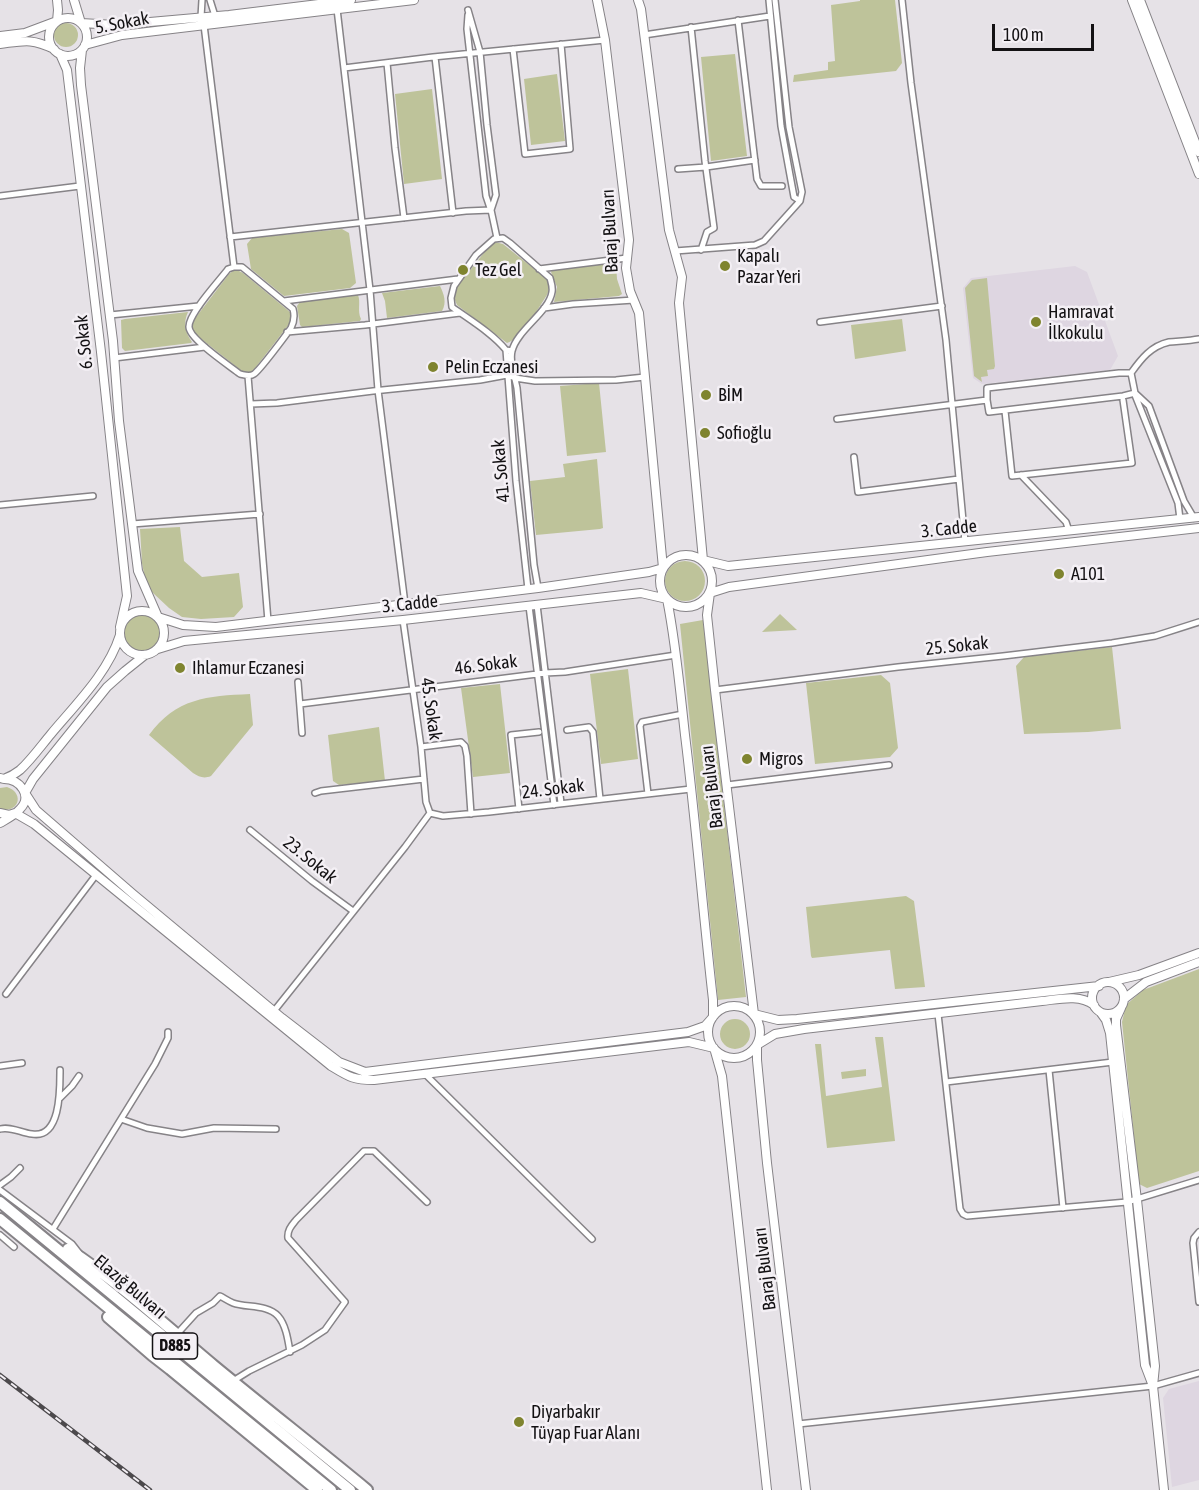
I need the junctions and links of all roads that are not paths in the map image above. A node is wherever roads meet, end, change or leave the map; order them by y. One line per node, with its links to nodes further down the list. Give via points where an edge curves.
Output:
1 (57, 0): 19 (main road)
2 (74, 0): 21 (main road)
3 (202, 0): 20 (street)
4 (210, 0): 16 (street)
5 (351, 0): 14 (main road, 5. Sokak)
6 (414, 0): 14 (main road, 5. Sokak)
7 (597, 0): 25 (main road, Baraj Bulvarı)
8 (638, 0): 23 (main road)
9 (769, 0): 17 (street)
10 (775, 0): 44 (street, via 789,128 802,192)
11 (902, 0): 61 (street)
12 (1132, 0): 40 (main road)
13 (1140, 0): 36 (main road)
14 (335, 4): 15 (main road, 5. Sokak); 35 (street)
15 (269, 14): 16 (main road, 5. Sokak); 20 (main road, 5. Sokak)
16 (215, 16): 20 (main road, 5. Sokak)
17 (770, 16): 18 (street); 44 (street, via 781,126 794,197)
18 (738, 20): 22 (street); 37 (street)
19 (57, 21): 21 (main road, via 69,18); 24 (main road, via 25,33); 30 (main road, via 49,38)
20 (203, 21): 21 (main road, 5. Sokak, via 116,25); 28 (main road, 5. Sokak, via 122,35); 49 (street)
21 (81, 22): 28 (main road, via 87,33)
22 (691, 27): 23 (street); 38 (street)
23 (644, 34): 52 (main road)
24 (0, 36)
25 (606, 40): 27 (street); 53 (main road, Baraj Bulvarı, via 629,240)
26 (0, 44): 30 (main road, via 25,40 39,42)
27 (561, 44): 29 (street); 29 (street, via 570,149 525,154)
28 (83, 48): 30 (main road, via 71,56); 64 (main road, 6. Sokak, via 81,85)
29 (513, 49): 31 (street)
30 (57, 52): 41 (main road, 6. Sokak, via 67,70)
31 (480, 52): 32 (street); 32 (street, via 468,10); 45 (street, via 496,195)
32 (471, 53): 33 (street); 45 (street, via 486,196)
33 (435, 57): 34 (street); 46 (street)
34 (387, 63): 35 (street); 47 (street)
35 (344, 68): 48 (street)
36 (1199, 152)
37 (755, 160): 38 (street); 42 (street, via 761,186)
38 (706, 167): 39 (street); 51 (street, via 714,228 707,232)
39 (678, 169)
40 (1199, 174)
41 (80, 186): 43 (street); 109 (main road, 6. Sokak, via 127,596)
42 (782, 186)
43 (0, 196)
44 (800, 201): 51 (street, via 764,241)
45 (491, 210): 46 (street); 50 (street)
46 (453, 213): 47 (street)
47 (404, 218): 48 (street)
48 (362, 223): 49 (street); 57 (street)
49 (230, 237): 54 (street)
50 (497, 238): 55 (street, via 503,238); 56 (street, via 476,255)
51 (701, 250): 52 (street)
52 (675, 251): 97 (main road, via 682,277 679,303)
53 (627, 258): 55 (street); 58 (main road, Baraj Bulvarı)
54 (234, 267): 59 (street, via 242,267); 60 (street, via 228,269)
55 (539, 269): 62 (street, via 550,278 552,286)
56 (458, 279): 57 (street); 63 (street, via 451,298 452,307)
57 (370, 290): 59 (street); 66 (street)
58 (634, 300): 62 (street); 75 (main road, Baraj Bulvarı, via 639,313)
59 (284, 301): 67 (street, via 295,316)
60 (199, 306): 64 (street); 69 (street, via 189,327)
61 (942, 306): 65 (street); 82 (street)
62 (544, 308): 70 (street)
63 (460, 313): 66 (street); 70 (street)
64 (110, 315): 71 (main road, 6. Sokak)
65 (820, 322)
66 (373, 324): 67 (street); 77 (street)
67 (287, 332): 74 (street, via 258,370)
68 (1199, 339): 72 (street, via 1159,346 1144,356)
69 (205, 347): 71 (street); 74 (street)
70 (509, 351): 73 (street, 41. Sokak); 76 (street, 41. Sokak)
71 (114, 358): 93 (main road, 6. Sokak)
72 (1131, 373): 78 (street); 79 (street, via 992,386 987,388)
73 (507, 375): 76 (street); 77 (street); 100 (street, 41. Sokak)
74 (248, 376): 81 (street)
75 (645, 377): 76 (street, via 535,381); 98 (main road, Baraj Bulvarı)
76 (515, 378): 99 (street, 41. Sokak)
77 (378, 390): 81 (street); 103 (street)
78 (1135, 393): 83 (street); 91 (street, via 1149,406 1184,501); 92 (street, via 1178,503)
79 (987, 400): 82 (street); 83 (street, via 989,412)
80 (1123, 400): 86 (street, via 1132,463)
81 (251, 404): 90 (street)
82 (951, 404): 84 (street); 87 (street)
83 (1005, 411): 86 (street, via 1012,476)
84 (837, 418)
85 (854, 457): 87 (street, via 858,492)
86 (1021, 475): 95 (street, via 1066,522)
87 (959, 479): 96 (street)
88 (93, 496): 89 (street)
89 (0, 505)
90 (260, 514): 93 (street); 107 (street)
91 (1196, 517): 92 (main road, 3. Cadde)
92 (1180, 519): 95 (main road, 3. Cadde)
93 (132, 524): 105 (main road, 6. Sokak, via 138,571)
94 (1199, 528): 101 (main road, 3. Cadde, via 987,552)
95 (1069, 531): 96 (main road, 3. Cadde)
96 (965, 542): 97 (main road, 3. Cadde, via 728,566)
97 (703, 560): 98 (main road, via 686,554); 101 (main road, via 712,575)
98 (663, 568): 99 (main road, 3. Cadde); 102 (main road, via 660,584)
99 (538, 588): 100 (main road, 3. Cadde)
100 (528, 589): 103 (main road, 3. Cadde)
101 (710, 592): 102 (main road, via 690,607); 117 (main road, Baraj Bulvarı, via 707,615)
102 (667, 599): 104 (main road, 3. Cadde, via 641,593); 112 (main road, Baraj Bulvarı)
103 (405, 604): 107 (main road, 3. Cadde)
104 (533, 605): 106 (main road, 3. Cadde); 113 (street); 114 (street)
105 (158, 617): 107 (main road, 3. Cadde, via 199,627); 109 (main road, via 146,611 133,612 123,621); 110 (main road, via 165,637)
106 (402, 620): 110 (main road, 3. Cadde, via 184,640); 116 (street, 45. Sokak)
107 (268, 621)
108 (1199, 622): 117 (street, 25. Sokak, via 1155,636 1112,643)
109 (120, 631): 111 (main road, via 125,648); 125 (main road, 6. Sokak, via 109,660 88,690 18,771)
110 (158, 649): 111 (main road)
111 (145, 655): 129 (main road, via 107,687)
112 (676, 655): 113 (street, 46. Sokak); 119 (main road, Baraj Bulvarı)
113 (545, 673): 114 (street, 46. Sokak); 133 (street)
114 (537, 674): 116 (street, 46. Sokak); 134 (street)
115 (298, 682): 118 (street)
116 (413, 689): 118 (street, 46. Sokak); 123 (street, 45. Sokak)
117 (715, 690): 127 (main road, Baraj Bulvarı)
118 (300, 704): 122 (street)
119 (683, 714): 128 (main road, Baraj Bulvarı); 131 (street, via 642,722 640,726)
120 (567, 730): 132 (street, via 589,727 593,732)
121 (539, 732): 135 (street, via 511,735)
122 (302, 733)
123 (421, 747): 126 (street, 45. Sokak); 139 (street, via 461,742 465,746)
124 (889, 765): 127 (street)
125 (1, 779): 129 (main road, via 15,781)
126 (424, 779): 130 (street); 138 (street, 45. Sokak)
127 (727, 785): 154 (main road, Baraj Bulvarı)
128 (692, 789): 131 (street, 24. Sokak); 156 (main road, Baraj Bulvarı)
129 (25, 793): 137 (main road, via 24,805); 152 (main road, via 36,810)
130 (315, 793)
131 (648, 794): 132 (street, 24. Sokak)
132 (600, 799): 133 (street, 24. Sokak)
133 (561, 803): 134 (street, 24. Sokak)
134 (554, 805): 135 (street, 24. Sokak)
135 (519, 808): 139 (street, 24. Sokak)
136 (0, 813): 137 (main road)
137 (15, 813): 140 (main road); 142 (main road)
138 (430, 813): 139 (street, 24. Sokak); 143 (street)
139 (471, 814)
140 (0, 823)
141 (250, 831): 143 (street, 23. Sokak)
142 (96, 875): 148 (street); 165 (main road, via 345,1075 374,1080)
143 (353, 911): 152 (street)
144 (1199, 953): 146 (main road)
145 (1199, 962): 149 (main road, via 1146,982)
146 (1108, 982): 147 (main road); 149 (main road, via 1121,990)
147 (1099, 986): 150 (main road, via 1093,994); 154 (main road, via 797,1019 778,1020)
148 (6, 994)
149 (1124, 999): 151 (main road)
150 (1094, 1005): 153 (main road); 155 (main road, via 1076,998)
151 (1121, 1008): 153 (main road, via 1112,1014); 176 (main road, via 1116,1025)
152 (274, 1011): 156 (main road, via 339,1062 365,1072 688,1032 705,1026)
153 (1101, 1013): 160 (main road, via 1110,1033)
154 (754, 1014): 156 (main road, via 733,1005); 158 (main road, via 761,1029)
155 (938, 1014): 158 (main road, via 786,1032); 167 (street)
156 (713, 1017): 159 (main road, via 708,1033)
157 (168, 1032): 169 (street, via 156,1064)
158 (758, 1045): 159 (main road, via 736,1058); 196 (main road, Baraj Bulvarı, via 767,1163)
159 (714, 1048): 165 (main road, via 689,1042); 201 (main road, Baraj Bulvarı, via 722,1076)
160 (1113, 1062): 164 (street); 179 (main road)
161 (22, 1063): 162 (street)
162 (0, 1066)
163 (60, 1070): 168 (street)
164 (1049, 1070): 167 (street); 180 (street)
165 (425, 1074): 186 (street)
166 (79, 1076): 168 (street)
167 (946, 1082): 180 (street, via 963,1214)
168 (59, 1099): 170 (street, via 50,1128 44,1133)
169 (121, 1119): 171 (street, via 182,1134 214,1128); 183 (street)
170 (0, 1129)
171 (276, 1129)
172 (20, 1168): 174 (street)
173 (1199, 1180): 176 (street)
174 (0, 1185)
175 (0, 1190): 183 (street)
176 (1137, 1200): 179 (street); 195 (main road, via 1155,1366)
177 (0, 1202): 182 (highway, Elazığ Bulvarı / D885)
178 (427, 1202): 192 (street, via 374,1151 364,1150 296,1220 289,1228 288,1238 345,1302 325,1330)
179 (1127, 1202): 180 (street); 195 (main road, via 1145,1365)
180 (1063, 1208)
181 (0, 1219): 189 (highway, Elazığ Bulvarı / D885)
182 (26, 1222): 188 (highway); 199 (highway, Elazığ Bulvarı / D885)
183 (53, 1229): 188 (street)
184 (1199, 1232): 190 (street, via 1193,1243)
185 (0, 1235): 187 (street)
186 (592, 1239)
187 (14, 1247)
188 (83, 1259): 191 (highway)
189 (71, 1277): 197 (highway, via 107,1316); 198 (highway, Elazığ Bulvarı / D885)
190 (1199, 1302)
191 (177, 1334): 192 (street, via 196,1312 220,1296 234,1304 273,1312 282,1324); 194 (highway)
192 (290, 1352): 194 (street)
193 (1199, 1373): 195 (street)
194 (233, 1381): 200 (highway)
195 (1153, 1386): 196 (street); 203 (main road)
196 (798, 1424): 202 (main road, Baraj Bulvarı)
197 (317, 1490)
198 (331, 1490)
199 (350, 1490)
200 (367, 1490)
201 (767, 1490)
202 (806, 1490)
203 (1164, 1490)

